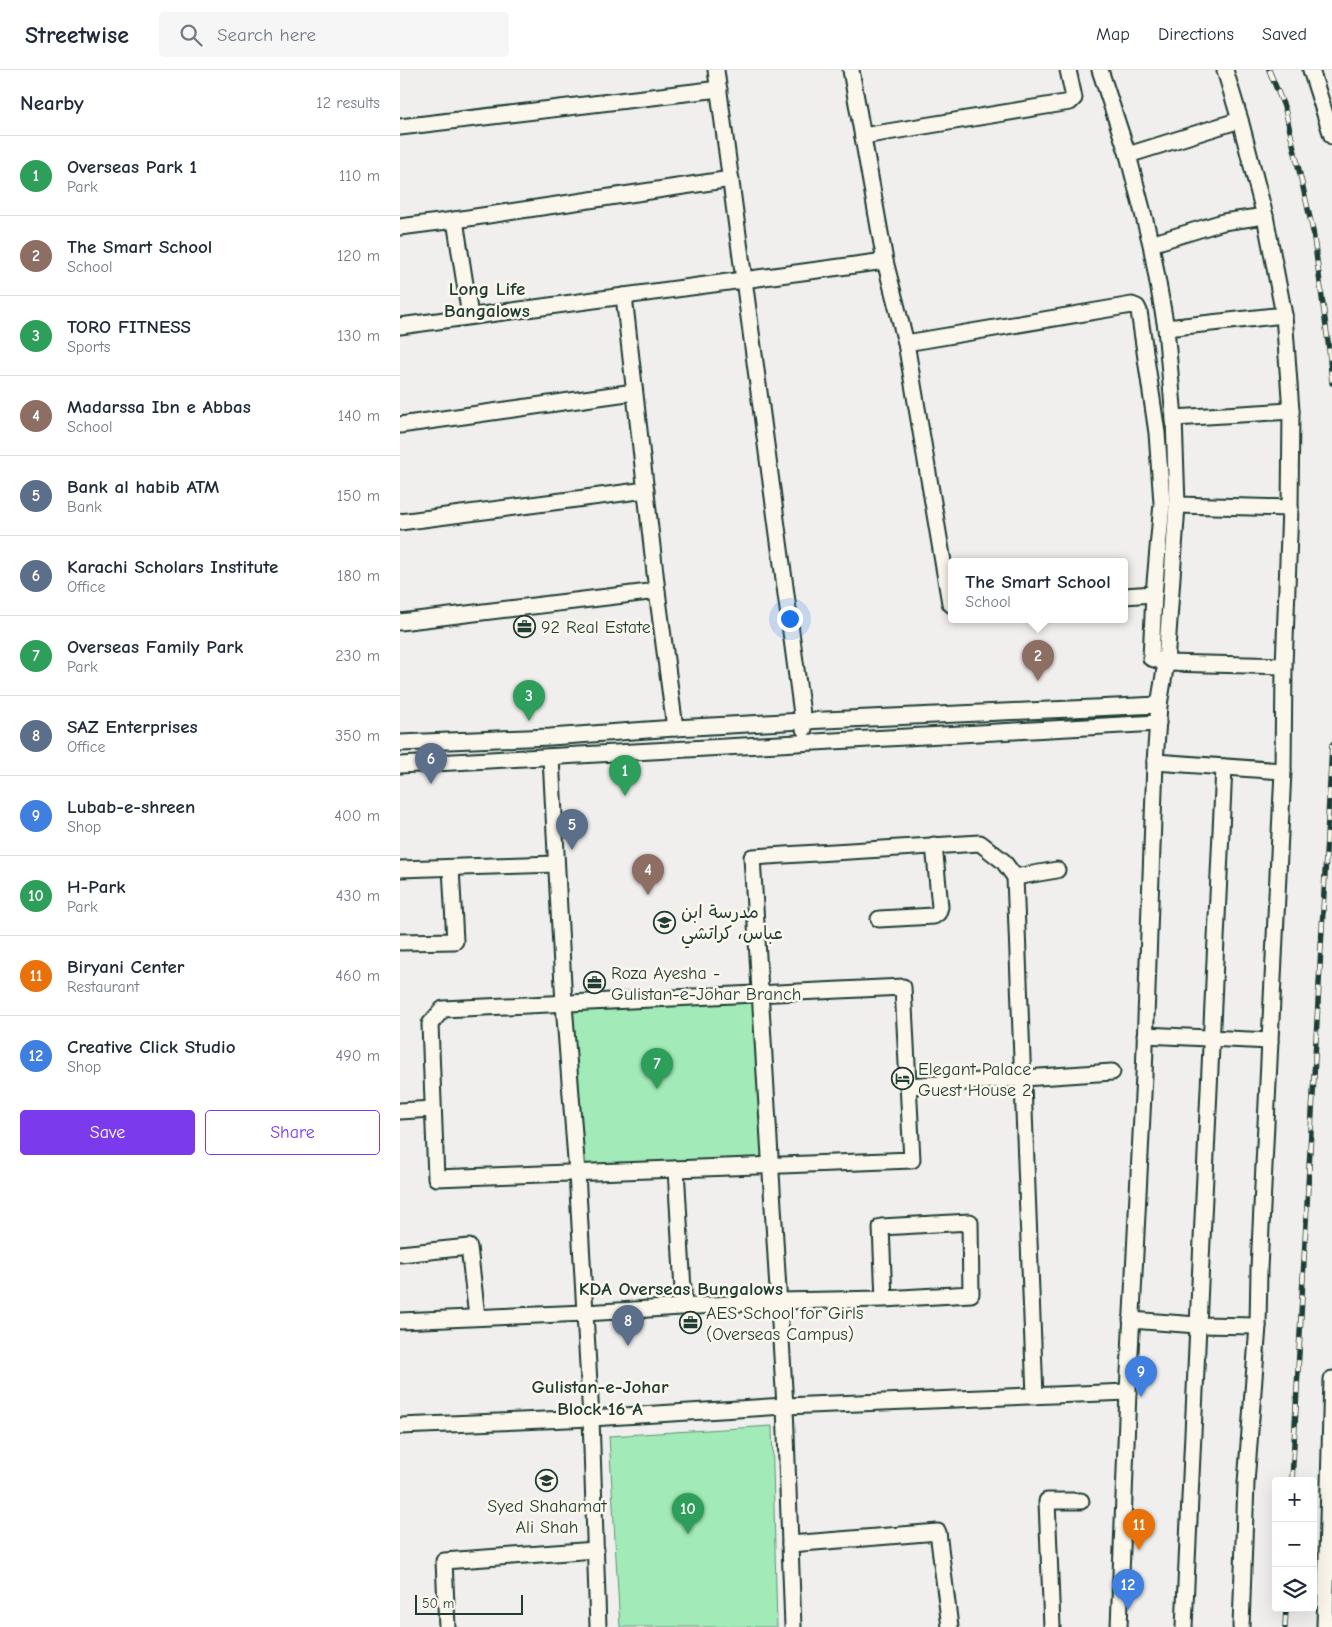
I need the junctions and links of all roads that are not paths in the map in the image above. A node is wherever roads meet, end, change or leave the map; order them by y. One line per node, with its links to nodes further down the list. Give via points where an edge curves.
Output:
1 (716, 70): 7 (street)
2 (851, 70): 10 (street)
3 (1068, 70): 10 (street, via 1074,98 1070,102)
4 (1100, 70): 12 (street)
5 (1225, 70): 8 (street)
6 (1311, 70): 11 (street)
7 (719, 88): 9 (street); 13 (street)
8 (1240, 120): 12 (street); 14 (street)
9 (400, 127)
10 (863, 136): 18 (street)
11 (1332, 136)
12 (1128, 155): 17 (street)
13 (731, 180): 15 (street); 19 (street)
14 (1266, 216): 17 (street, via 1223,222); 21 (street)
15 (454, 220): 16 (street); 22 (street)
16 (400, 227)
17 (1151, 244): 24 (street)
18 (885, 261): 19 (street); 25 (street)
19 (745, 280): 20 (street); 42 (street)
20 (624, 296): 22 (street); 26 (street)
21 (1284, 315): 24 (street); 27 (street)
22 (470, 316): 23 (street)
23 (400, 326)
24 (1166, 328): 28 (street)
25 (906, 343): 35 (street); 36 (street, via 1132,305 1137,307 1158,433 1162,495)
26 (634, 392): 29 (street); 30 (street)
27 (1291, 411): 28 (street); 32 (street)
28 (1174, 418): 31 (street)
29 (400, 425)
30 (646, 490): 33 (street); 34 (street)
31 (1177, 505): 32 (street); 39 (street)
32 (1290, 508): 40 (street)
33 (400, 522)
34 (657, 591): 38 (street); 44 (street)
35 (948, 591)
36 (1154, 594): 37 (street); 39 (street, via 1151,658)
37 (1128, 596)
38 (400, 622)
39 (1166, 664): 40 (street); 41 (street)
40 (1284, 666): 51 (street)
41 (1159, 705): 42 (street); 43 (street)
42 (803, 721): 44 (street); 46 (street)
43 (1158, 723): 46 (street); 48 (street)
44 (676, 728): 45 (street)
45 (400, 743)
46 (806, 743): 47 (street)
47 (551, 758): 49 (street); 53 (street)
48 (1155, 762): 50 (street); 62 (street)
49 (400, 765)
50 (1224, 767): 51 (street); 63 (street)
51 (1283, 771): 64 (street)
52 (934, 845): 57 (street, via 980,843 1003,861); 58 (street, via 938,913 934,916); 60 (street, via 752,858)
53 (556, 864): 54 (street); 61 (street)
54 (451, 868): 55 (street); 59 (street, via 455,940)
55 (400, 870)
56 (1057, 870): 57 (street)
57 (1015, 877): 66 (street)
58 (879, 919)
59 (400, 942)
60 (760, 995): 61 (street); 67 (street, via 903,987); 70 (street)
61 (564, 1004): 68 (street, via 443,1009 430,1024); 72 (street)
62 (1145, 1035): 63 (street); 79 (street)
63 (1211, 1039): 64 (street); 81 (street)
64 (1270, 1041): 82 (street)
65 (1112, 1072): 66 (street)
66 (1022, 1078): 67 (street); 85 (street)
67 (908, 1086): 70 (street, via 912,1160)
68 (433, 1110): 69 (street); 72 (street, via 436,1178)
69 (400, 1111)
70 (770, 1165): 71 (street); 75 (street)
71 (676, 1169): 72 (street); 76 (street)
72 (577, 1173): 77 (street)
73 (400, 1254): 78 (street, via 469,1247)
74 (884, 1299): 74 (street, via 881,1227 970,1222 971,1294); 75 (street)
75 (778, 1301): 76 (street); 86 (street)
76 (684, 1307): 77 (street)
77 (585, 1313): 78 (street); 87 (street)
78 (477, 1317): 80 (street)
79 (1131, 1320): 81 (street); 84 (street)
80 (400, 1322)
81 (1197, 1325): 82 (street); 99 (street)
82 (1258, 1326): 100 (street, via 1246,1483)
83 (1332, 1379): 89 (street)
84 (1128, 1392): 85 (street); 98 (street)
85 (1035, 1396): 86 (street)
86 (785, 1406): 87 (street); 91 (street)
87 (591, 1418): 88 (street); 92 (street)
88 (400, 1426)
89 (1331, 1428): 101 (street)
90 (1080, 1501): 97 (street, via 1047,1501)
91 (790, 1544): 95 (street); 96 (street, via 938,1532)
92 (596, 1550): 93 (street, via 444,1561); 94 (street)
93 (447, 1627)
94 (598, 1627)
95 (793, 1627)
96 (950, 1627)
97 (1052, 1627)
98 (1119, 1627)
99 (1184, 1627)
100 (1240, 1627)
101 (1325, 1627)

